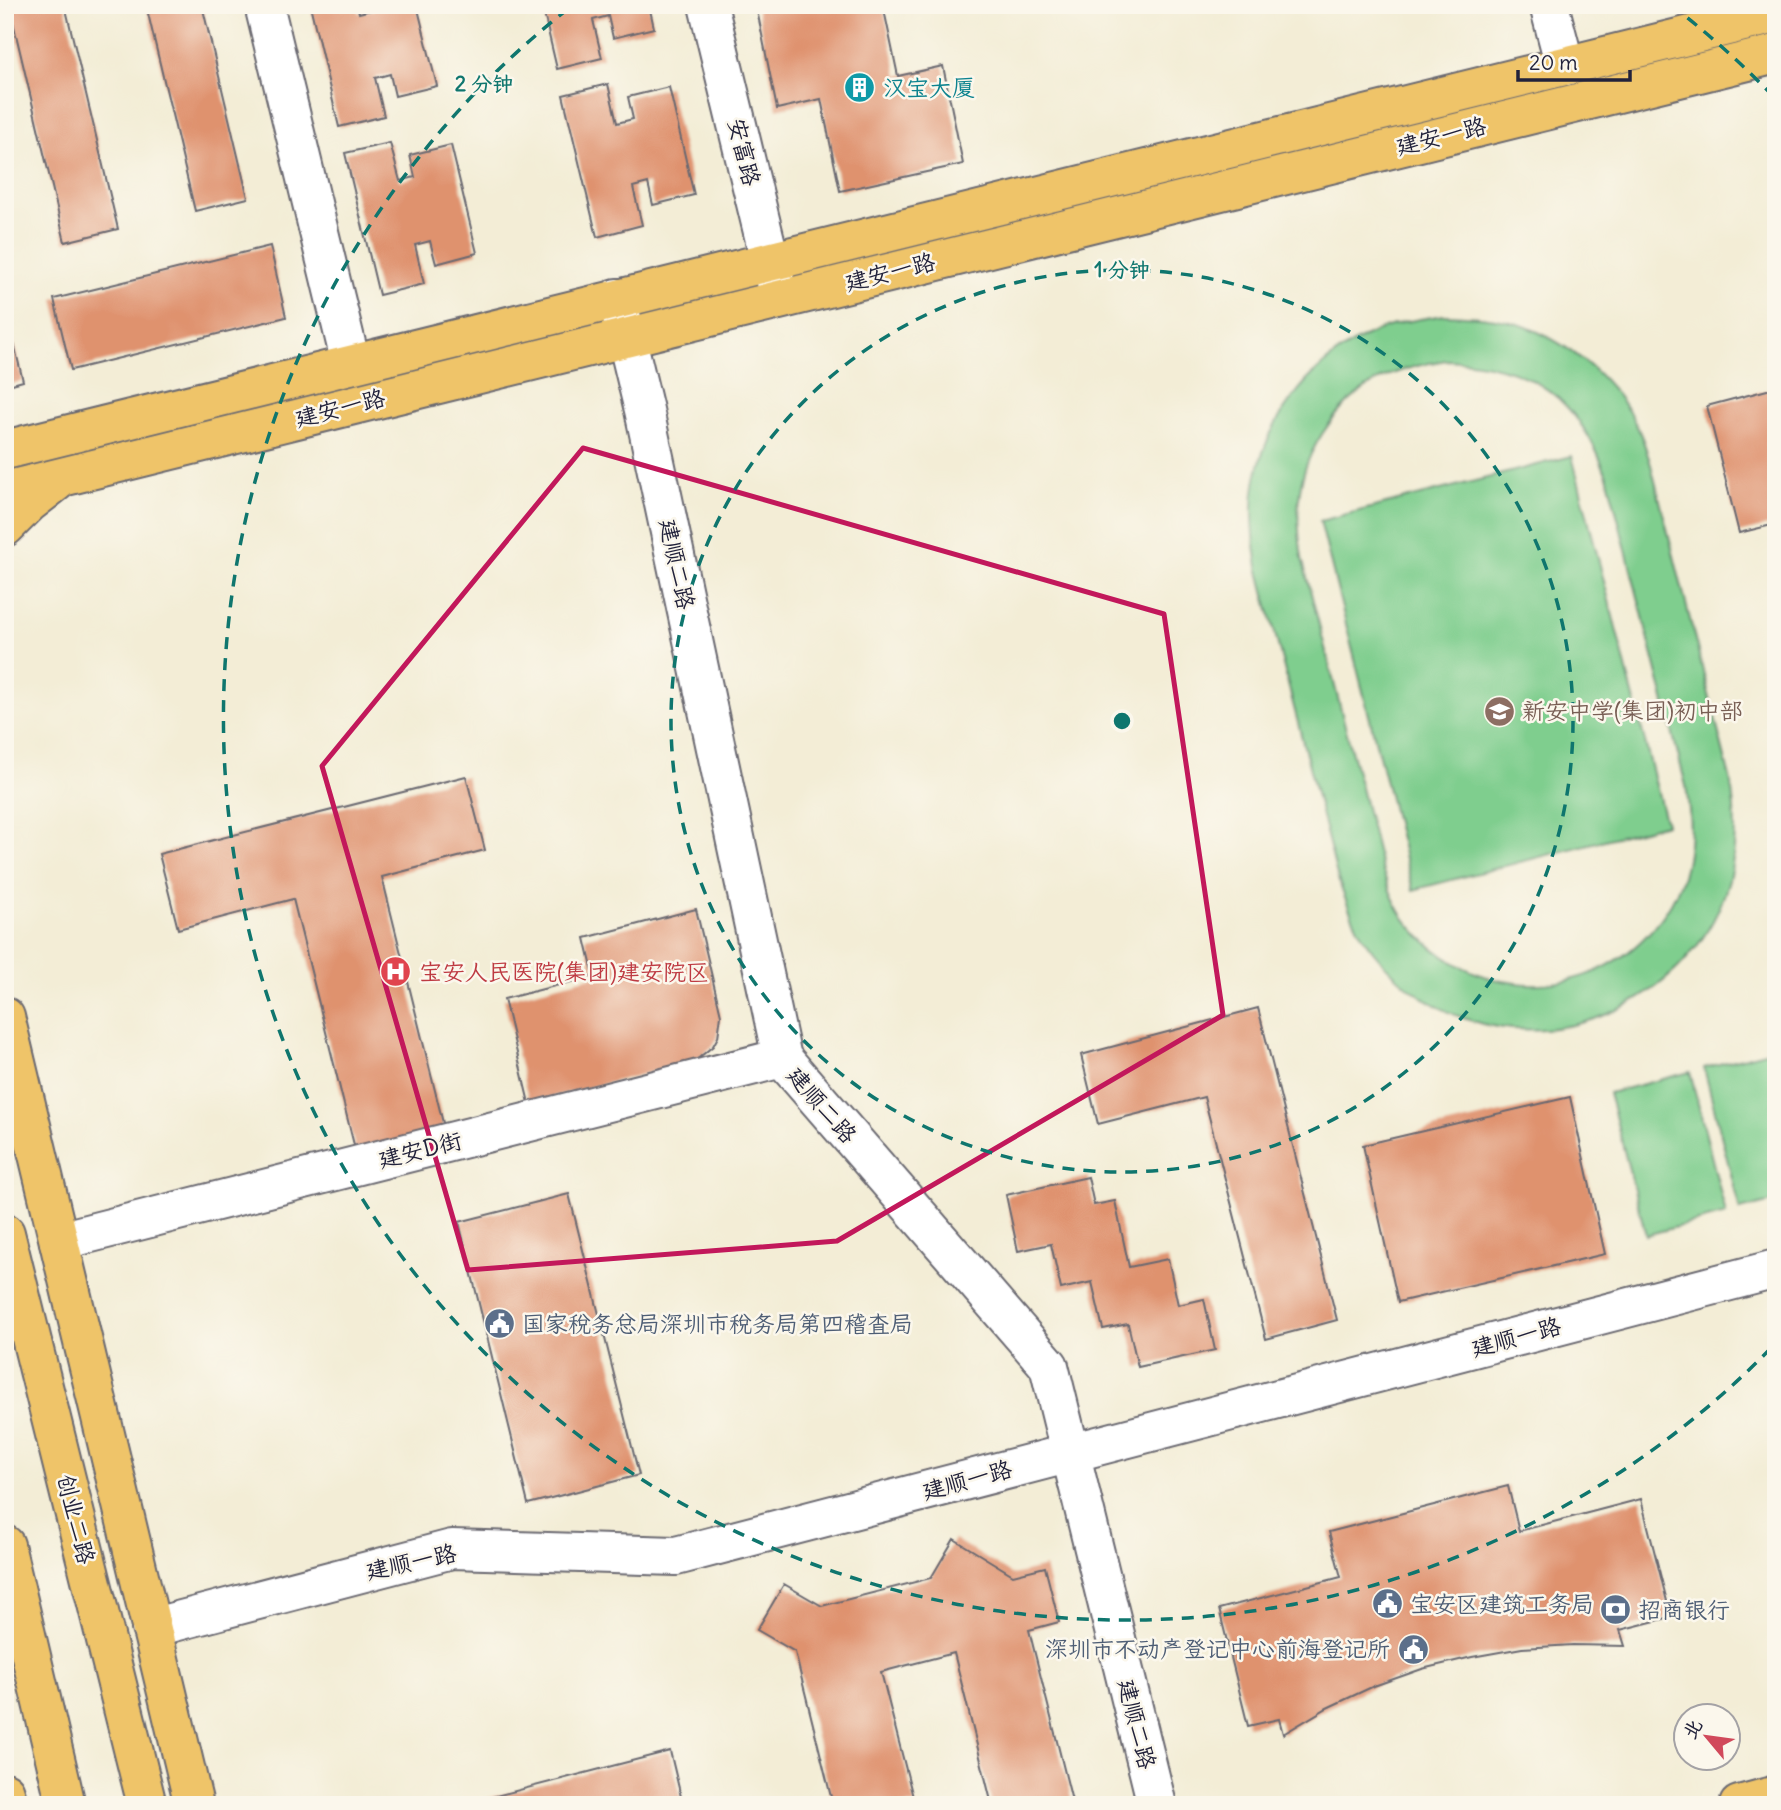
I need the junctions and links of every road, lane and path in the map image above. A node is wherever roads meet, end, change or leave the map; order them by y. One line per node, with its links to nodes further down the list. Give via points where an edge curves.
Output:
1 (264, 5): 11 (street)
2 (708, 5): 7 (street, 安富路)
3 (1549, 5): 6 (street)
4 (1776, 13): 6 (main road, 建安一路)
5 (1776, 54): 9 (main road, 建安一路)
6 (1564, 66): 7 (main road, 建安一路)
7 (770, 261): 8 (main road, 建安一路); 9 (street, 安富路)
8 (617, 298): 10 (street, 建顺二路); 11 (main road, 建安一路)
9 (779, 299): 10 (main road, 建安一路)
10 (626, 337): 13 (main road, 建安一路); 17 (street, 建顺二路)
11 (351, 364): 12 (main road, 建安一路)
12 (12, 445)
13 (62, 477): 14 (main road, 建安一路); 15 (main road)
14 (5, 491)
15 (5, 527)
16 (5, 1017): 19 (main road)
17 (782, 1058): 19 (street, 建安D街); 21 (street, 建顺二路, via 1049,1366)
18 (5, 1233): 28 (main road, 创业二路)
19 (59, 1241): 23 (main road)
20 (1776, 1269): 21 (street, 建顺一路)
21 (1071, 1453): 23 (street, 建顺一路, via 676,1556 452,1549); 30 (street, 建顺二路)
22 (5, 1545): 27 (main road)
23 (151, 1628): 29 (main road)
24 (5, 1792): 26 (main road)
25 (1776, 1796): 31 (main road)
26 (8, 1805)
27 (66, 1805)
28 (147, 1805)
29 (194, 1805)
30 (1157, 1805)
31 (1739, 1805)

